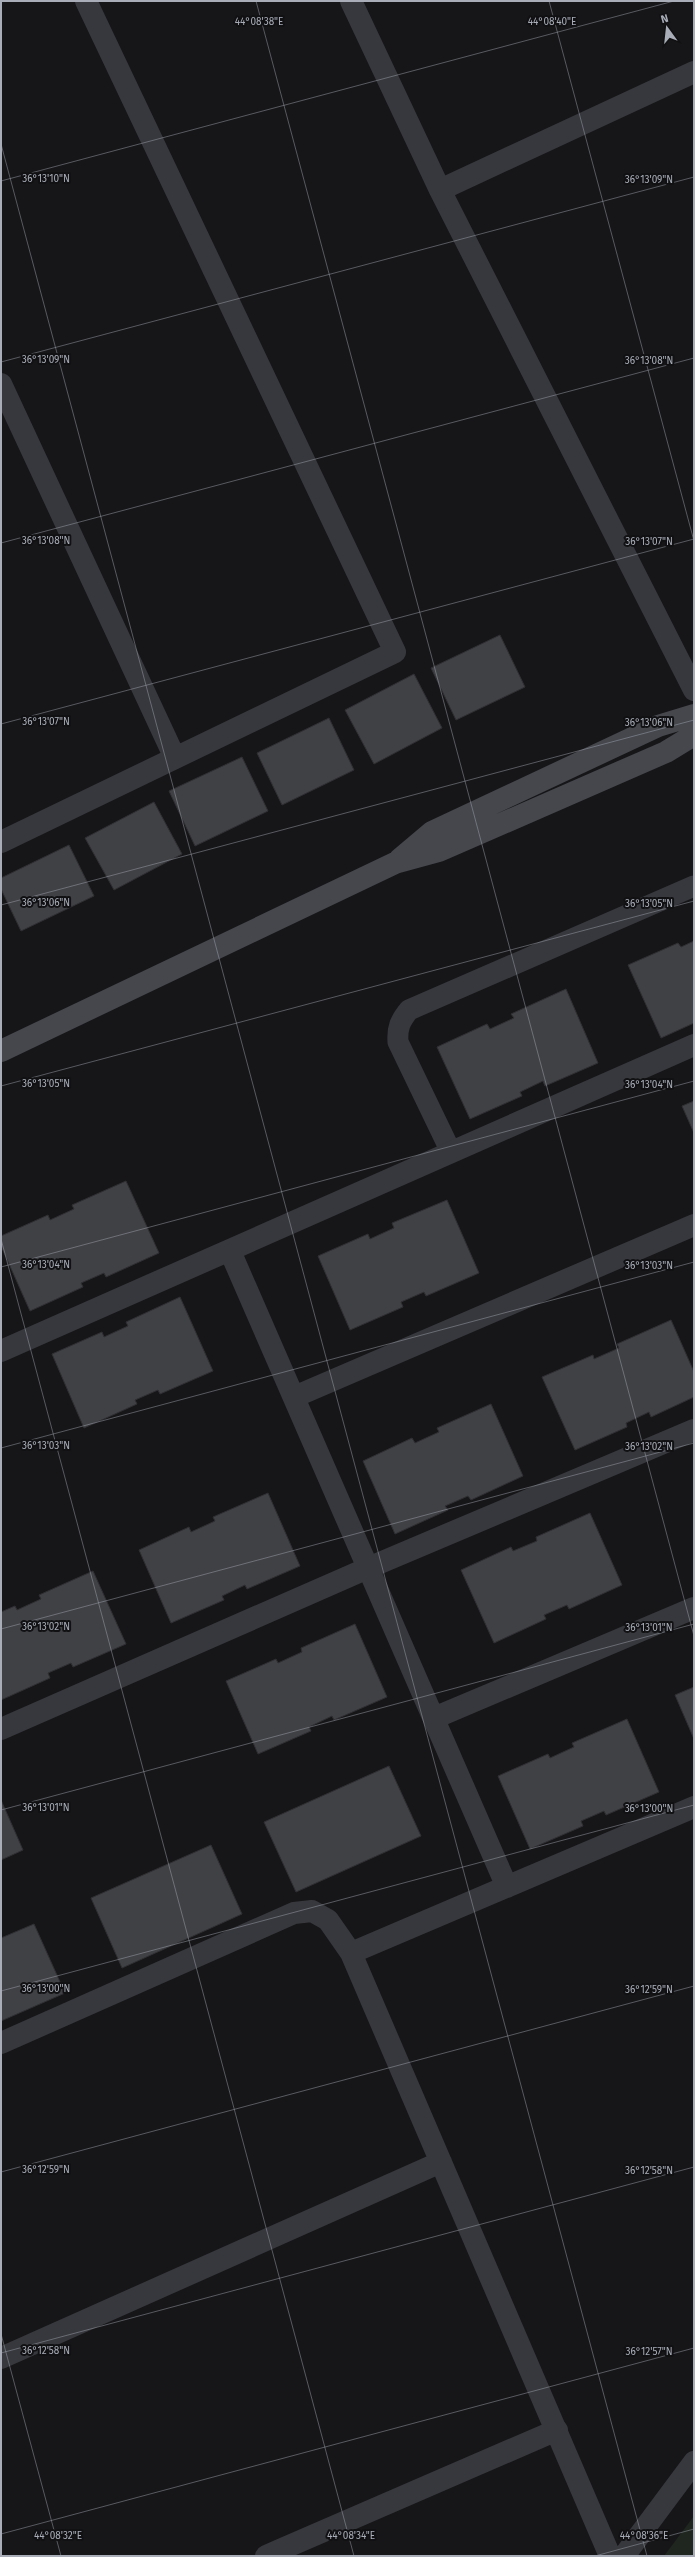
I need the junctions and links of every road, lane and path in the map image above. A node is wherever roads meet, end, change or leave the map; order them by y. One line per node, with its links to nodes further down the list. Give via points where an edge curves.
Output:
1 (86, 1): 9 (street, via 394,652)
2 (351, 1): 4 (street)
3 (694, 72): 4 (street)
4 (440, 190): 6 (street)
5 (1, 384): 9 (street)
6 (694, 690)
7 (694, 715): 11 (street, via 663,724 432,832)
8 (694, 735): 11 (street, via 666,752 439,851)
9 (175, 758): 10 (street)
10 (1, 842)
11 (395, 863): 14 (street)
12 (694, 886): 15 (lane, via 409,1010 398,1030 398,1042)
13 (694, 1045): 15 (street)
14 (1, 1051)
15 (451, 1152): 17 (street)
16 (694, 1225): 19 (street)
17 (230, 1251): 18 (street); 19 (street)
18 (1, 1350)
19 (294, 1397): 21 (street)
20 (694, 1430): 21 (street)
21 (368, 1568): 23 (street); 24 (street)
22 (694, 1608): 23 (street)
23 (434, 1718): 26 (street)
24 (1, 1729)
25 (694, 1807): 26 (street)
26 (507, 1887): 27 (street)
27 (351, 1953): 28 (street, via 328,1920 312,1911 294,1912); 29 (street)
28 (1, 2043)
29 (441, 2162): 30 (street); 31 (street)
30 (1, 2358)
31 (557, 2430): 33 (street); 34 (street)
32 (694, 2462): 35 (street)
33 (266, 2556)
34 (610, 2556)
35 (624, 2556)

